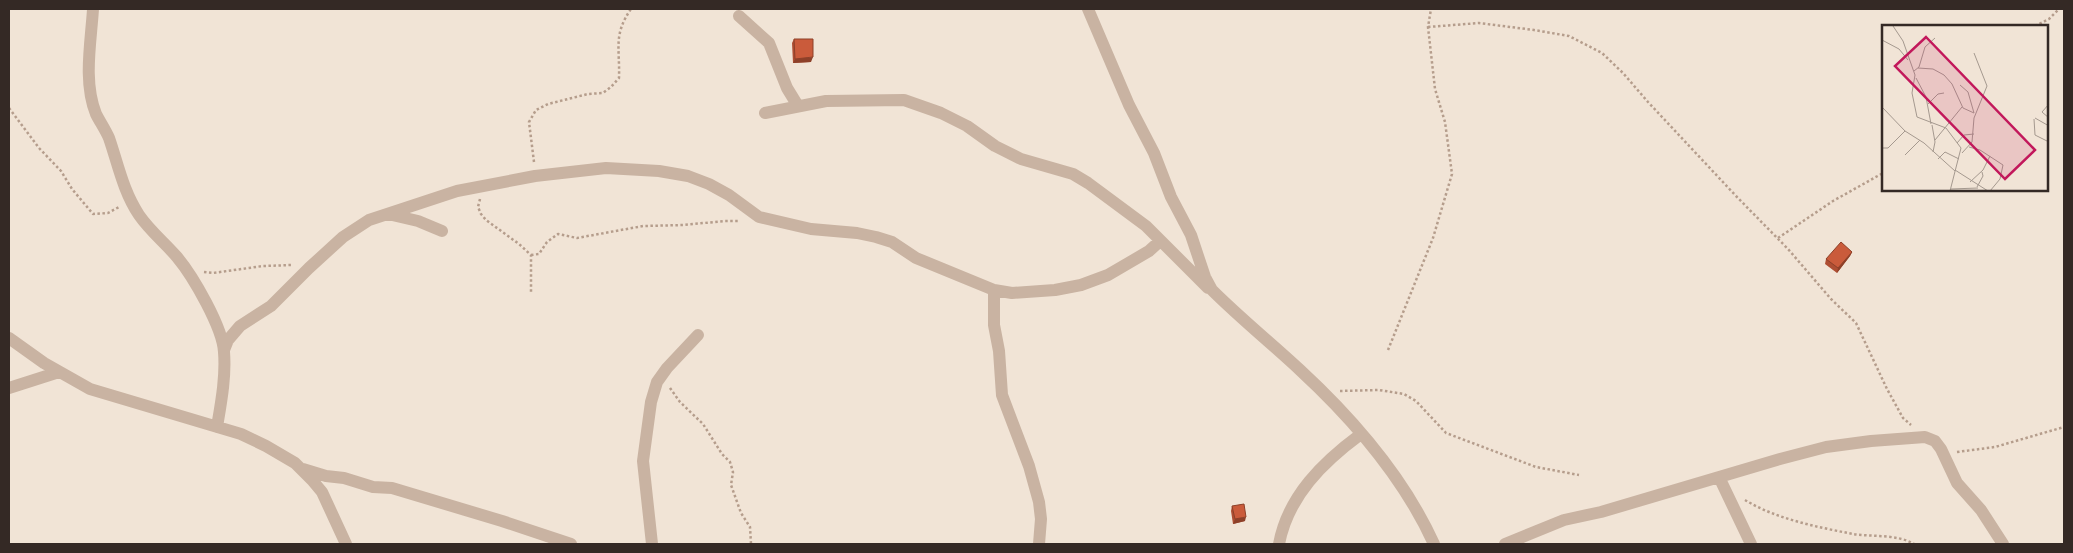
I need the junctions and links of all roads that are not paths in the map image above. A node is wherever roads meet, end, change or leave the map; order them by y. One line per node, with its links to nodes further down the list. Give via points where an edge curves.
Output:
1 (93, 9): 13 (street, via 89,65 96,115 109,138 123,183 139,214 190,275 215,322)
2 (1088, 9): 10 (street, via 1125,97 1191,235)
3 (739, 16): 4 (street, via 769,43)
4 (798, 106): 5 (street); 8 (street, via 826,101 904,100 941,113 1021,159 1073,174 1119,206)
5 (765, 113)
6 (385, 213): 7 (street); 9 (street, via 457,191 535,176 606,168 680,174 723,192 759,217 811,229 876,237 916,258); 13 (street, via 343,237 271,306 236,331)
7 (442, 231)
8 (1160, 241): 9 (street, via 1135,261 1081,284 1035,293); 10 (street)
9 (994, 290): 23 (street, via 994,325 1002,395 1039,502)
10 (1212, 290): 17 (street, via 1318,388)
11 (698, 335): 22 (street, via 664,372 651,402 643,461)
12 (9, 338): 14 (street)
13 (224, 350): 16 (street)
14 (59, 372): 15 (street); 16 (street, via 90,389)
15 (9, 388)
16 (217, 427): 18 (street, via 266,446)
17 (1361, 434): 24 (street, via 1316,472 1292,506); 25 (street, via 1405,492)
18 (300, 468): 20 (street, via 322,492); 21 (street, via 392,488)
19 (1722, 482): 26 (street, via 1564,520); 27 (street); 28 (street, via 1826,448 1925,438 1935,441 1957,483 1981,510)
20 (346, 544)
21 (571, 544)
22 (652, 544)
23 (1039, 544)
24 (1279, 544)
25 (1434, 544)
26 (1505, 544)
27 (1751, 544)
28 (2003, 544)

